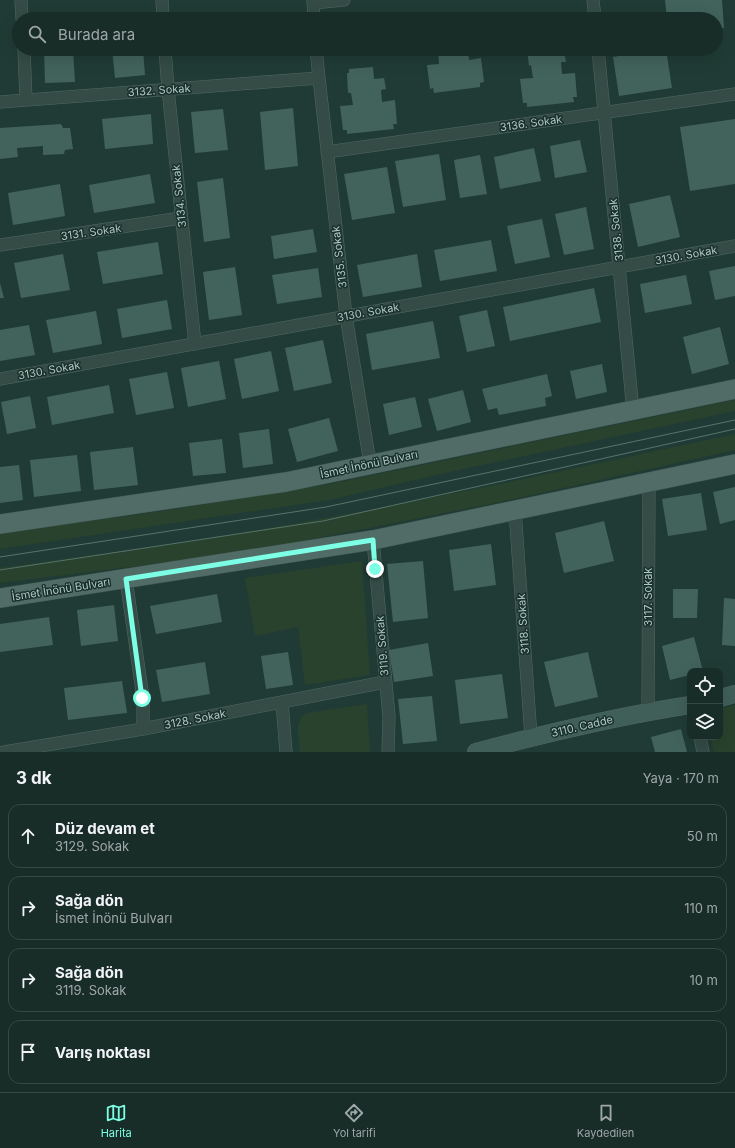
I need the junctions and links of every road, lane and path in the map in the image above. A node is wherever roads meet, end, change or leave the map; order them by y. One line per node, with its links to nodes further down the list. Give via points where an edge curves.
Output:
1 (21, 0): 6 (street)
2 (162, 0): 7 (street)
3 (344, 0): 5 (street)
4 (593, 0): 9 (street)
5 (313, 2): 8 (street)
6 (22, 12)
7 (163, 12)
8 (314, 12)
9 (594, 12)
10 (24, 56): 17 (street)
11 (166, 56): 15 (street, 3134. Sokak)
12 (317, 56): 14 (street, 3135. Sokak)
13 (599, 56): 19 (street, 3138. Sokak)
14 (319, 78): 15 (street, 3132. Sokak); 20 (street, 3135. Sokak)
15 (168, 89): 17 (street, 3132. Sokak); 21 (street, 3134. Sokak)
16 (735, 94): 19 (street, 3136. Sokak)
17 (26, 100): 18 (street, 3132. Sokak)
18 (0, 102)
19 (604, 112): 20 (street, 3136. Sokak); 24 (street, 3138. Sokak)
20 (327, 152): 25 (street, 3135. Sokak)
21 (181, 218): 22 (street, 3131. Sokak); 26 (street, 3134. Sokak)
22 (0, 245)
23 (735, 246): 24 (street, 3130. Sokak)
24 (620, 267): 25 (street, 3130. Sokak); 29 (street, 3138. Sokak)
25 (346, 316): 26 (street, 3130. Sokak); 30 (street, 3135. Sokak)
26 (195, 344): 27 (street, 3130. Sokak)
27 (0, 379)
28 (735, 389): 29 (main road, İsmet İnönü Bulvarı)
29 (633, 411): 30 (main road, İsmet İnönü Bulvarı)
30 (370, 463): 34 (main road, İsmet İnönü Bulvarı, via 286,482)
31 (735, 464): 32 (main road, İsmet İnönü Bulvarı)
32 (649, 483): 33 (main road, İsmet İnönü Bulvarı); 43 (street, 3117. Sokak)
33 (515, 510): 35 (main road, İsmet İnönü Bulvarı); 45 (street, 3118. Sokak)
34 (0, 524)
35 (373, 540): 36 (main road, İsmet İnönü Bulvarı); 38 (street, 3119. Sokak)
36 (126, 579): 37 (main road, İsmet İnönü Bulvarı); 44 (street, via 142,698)
37 (0, 598)
38 (385, 682): 41 (street, 3128. Sokak); 49 (street, 3119. Sokak)
39 (735, 694): 40 (street)
40 (723, 697)
41 (282, 702): 44 (street, 3128. Sokak); 48 (street)
42 (687, 705): 43 (street, 3110. Cadde)
43 (648, 711): 45 (street, 3110. Cadde)
44 (143, 729): 47 (street, 3128. Sokak)
45 (531, 737): 50 (street, 3110. Cadde)
46 (701, 740): 51 (street)
47 (4, 752)
48 (286, 752)
49 (388, 752)
50 (476, 752)
51 (703, 752)

